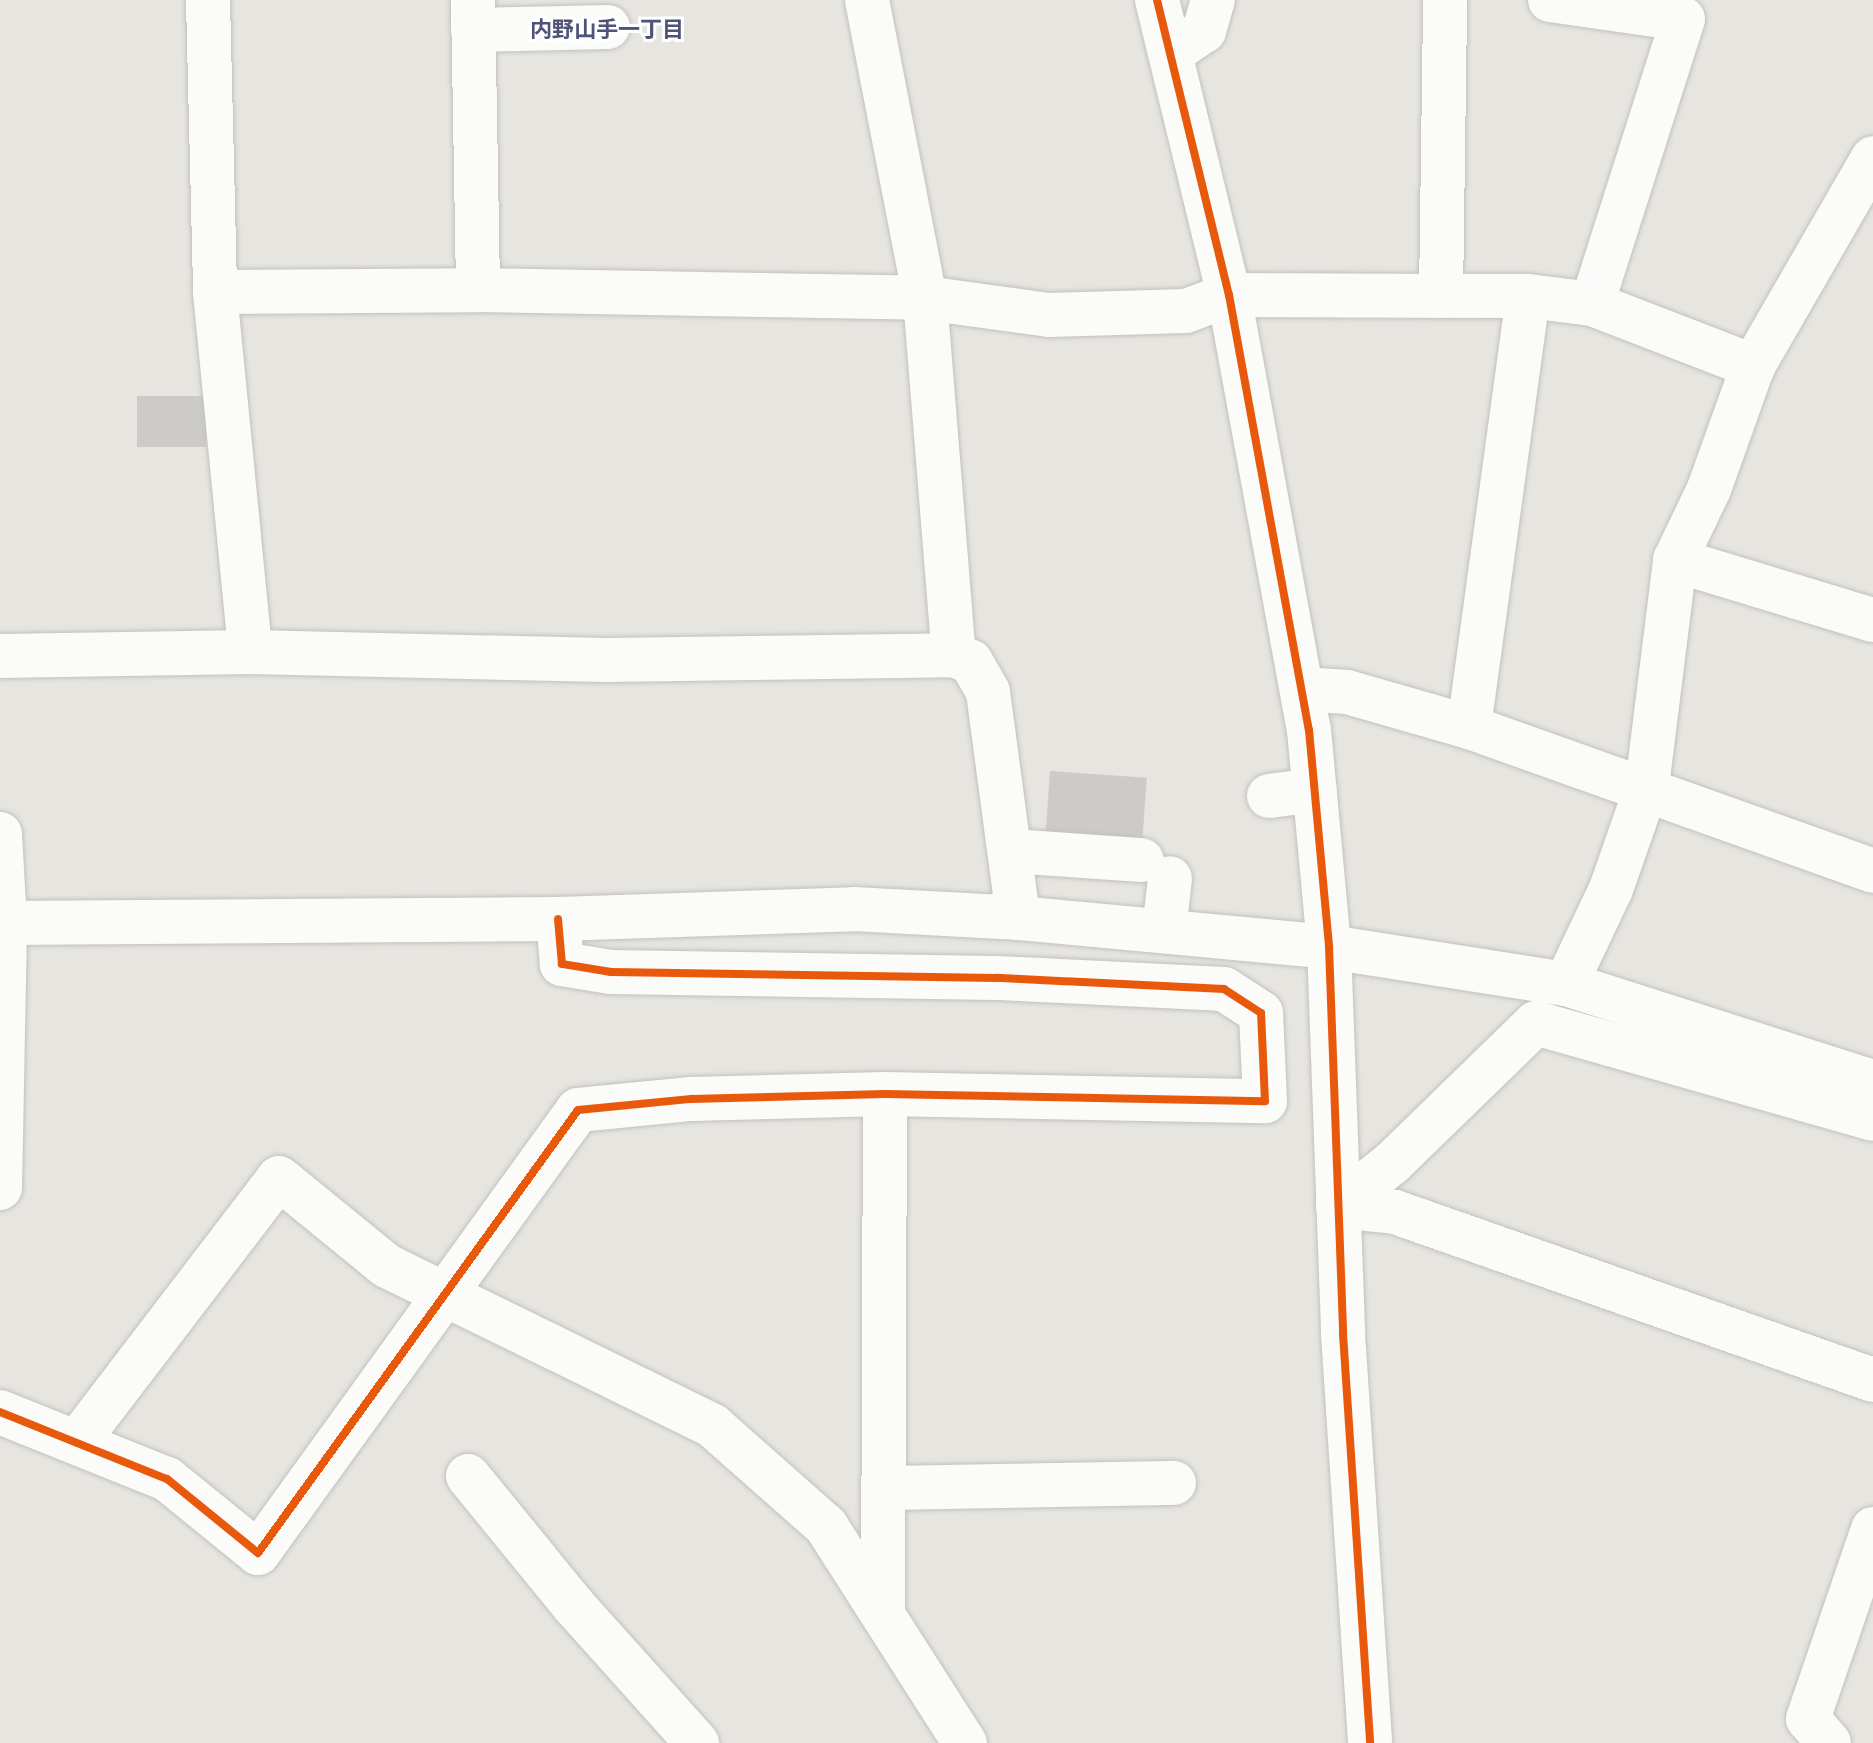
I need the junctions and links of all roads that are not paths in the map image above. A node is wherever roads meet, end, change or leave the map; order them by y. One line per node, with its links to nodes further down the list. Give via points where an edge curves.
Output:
1 (208, 0): 12 (street)
2 (867, 0): 16 (street)
3 (1157, 0): 9 (street)
4 (1213, 0): 9 (street, via 1204,31)
5 (1445, 0): 14 (street)
6 (1550, 0): 17 (street, via 1683,19)
7 (473, 15): 8 (street); 11 (street)
8 (608, 27)
9 (1171, 53): 13 (street)
10 (1870, 169): 18 (street)
11 (478, 290): 12 (street); 16 (street)
12 (215, 292): 21 (street)
13 (1229, 295): 14 (street); 16 (street, via 1186,311 1049,315); 24 (street)
14 (1441, 296): 15 (street)
15 (1528, 296): 17 (street); 25 (street)
16 (925, 298): 22 (street)
17 (1592, 304): 18 (street)
18 (1753, 366): 19 (street, via 1709,489)
19 (1675, 560): 20 (street); 26 (street)
20 (1873, 620)
21 (250, 652): 22 (street, via 606,660); 23 (street)
22 (954, 655): 30 (street, via 971,662 983,676)
23 (0, 656)
24 (1303, 689): 25 (street, via 1347,692); 27 (street)
25 (1469, 727): 26 (street)
26 (1647, 786): 31 (street); 37 (street, via 1611,889)
27 (1315, 790): 28 (street); 36 (street)
28 (1269, 796)
29 (0, 834): 34 (street)
30 (1012, 851): 32 (street); 35 (street, via 1156,869)
31 (1873, 871)
32 (1018, 918): 33 (street, via 854,909); 35 (street)
33 (558, 919): 34 (street); 39 (street, via 562,964 611,972 996,978 1224,989 1261,1013 1265,1101)
34 (2, 923): 41 (street)
35 (1164, 931): 36 (street)
36 (1329, 947): 37 (street); 42 (street)
37 (1566, 984): 38 (street)
38 (1873, 1082)
39 (885, 1094): 43 (street, via 691,1099 578,1110); 49 (street)
40 (1873, 1119): 42 (street, via 1536,1023 1392,1163)
41 (0, 1188)
42 (1338, 1206): 44 (street, via 1395,1212); 54 (street)
43 (443, 1292): 46 (street, via 387,1266 279,1178); 46 (street, via 258,1553 167,1479); 51 (street, via 713,1426 826,1526)
44 (1873, 1380)
45 (0, 1412): 46 (street)
46 (77, 1442)
47 (468, 1476): 52 (street, via 575,1607)
48 (1174, 1483): 49 (street)
49 (883, 1488): 51 (street)
50 (1873, 1529): 55 (street, via 1808,1719)
51 (883, 1611): 53 (street)
52 (697, 1743)
53 (965, 1743)
54 (1370, 1743)
55 (1829, 1743)

